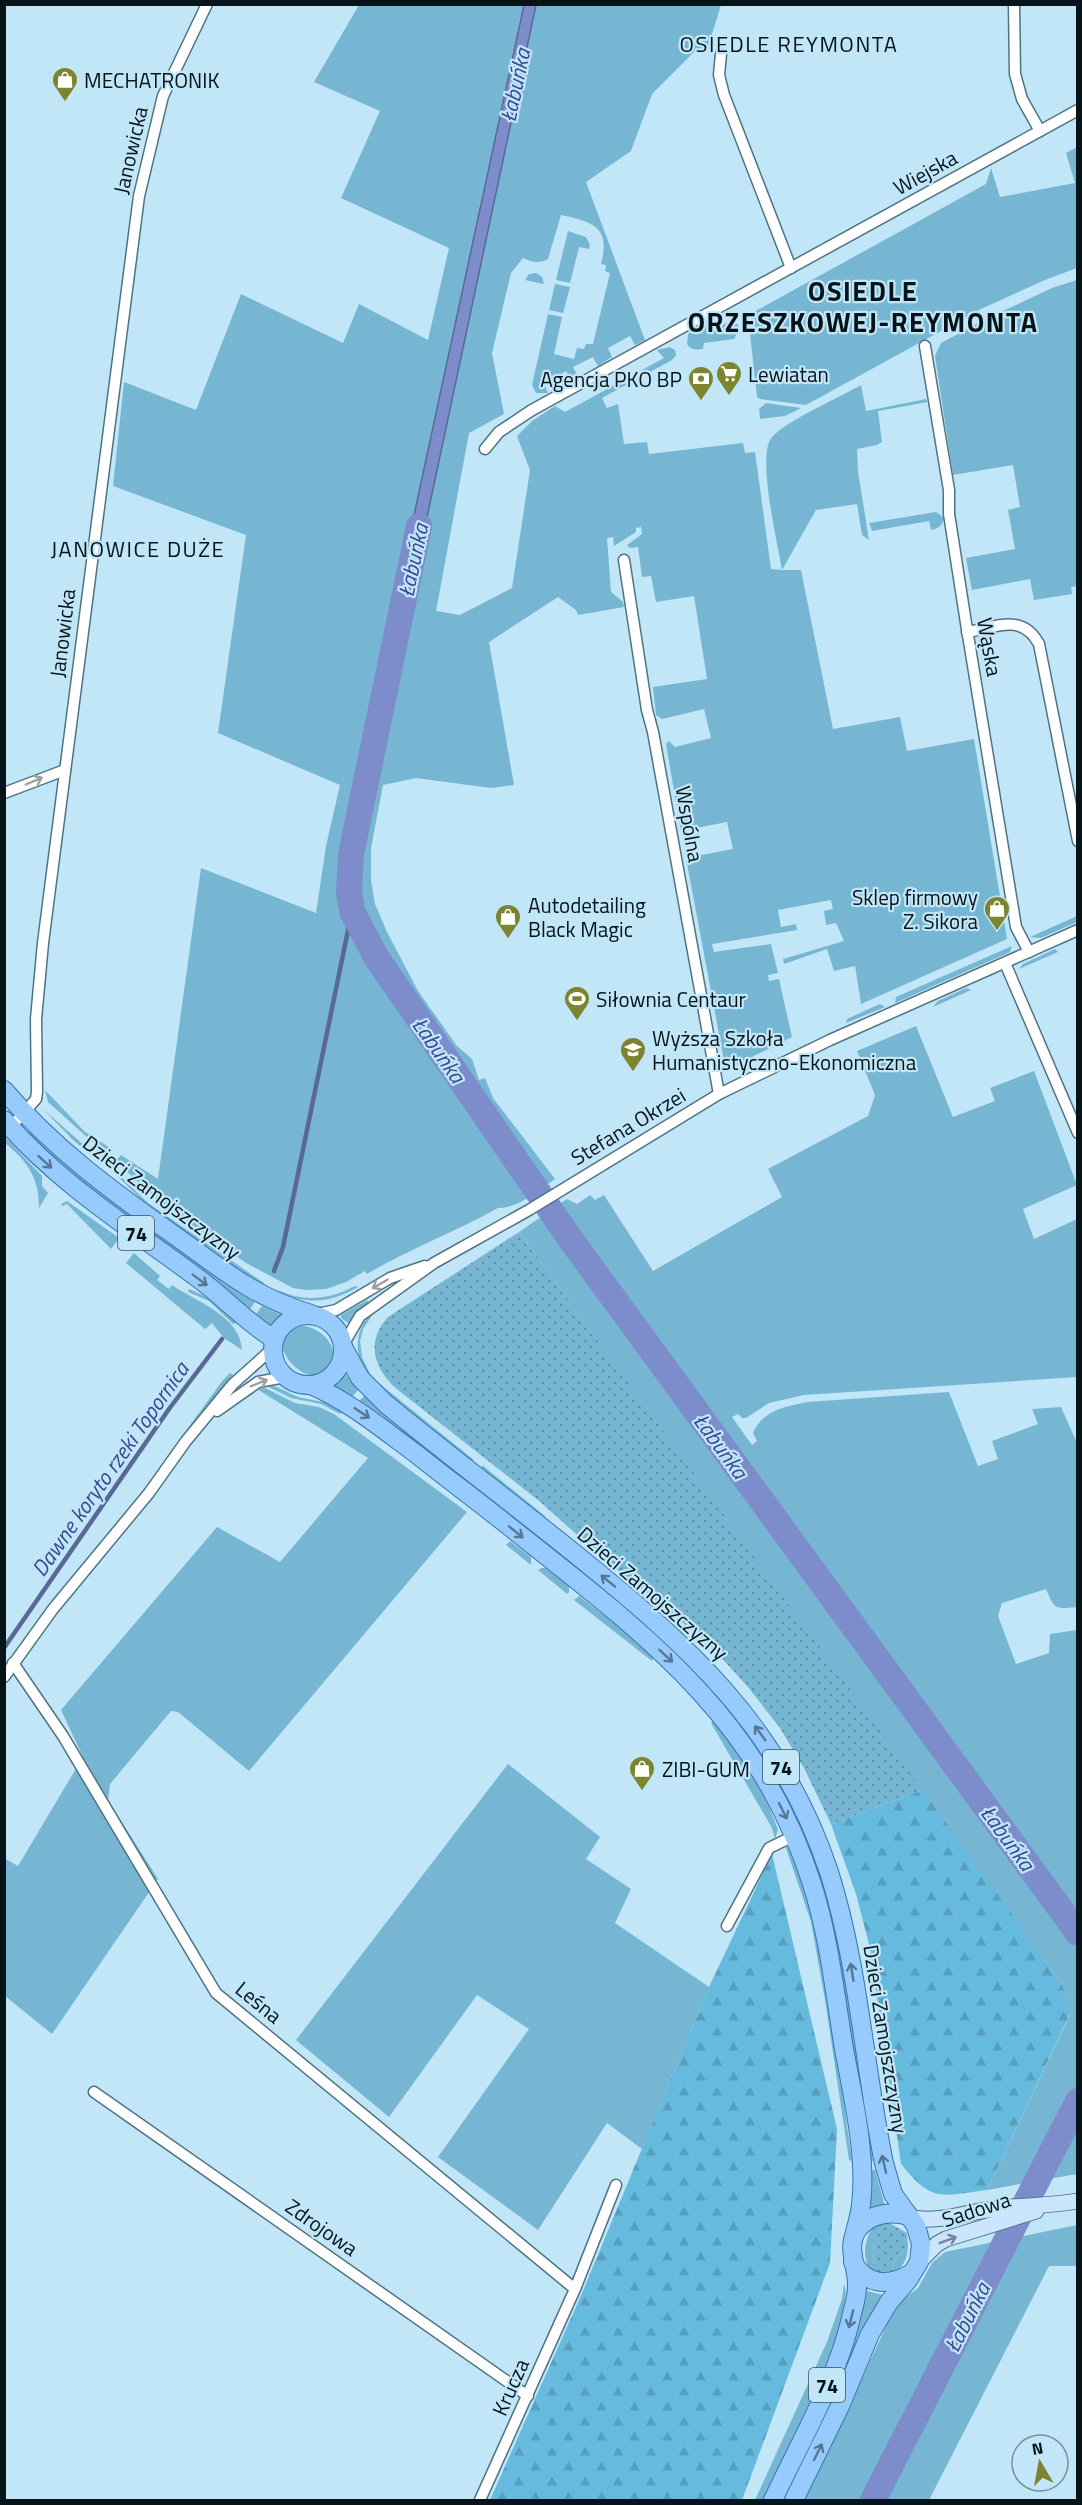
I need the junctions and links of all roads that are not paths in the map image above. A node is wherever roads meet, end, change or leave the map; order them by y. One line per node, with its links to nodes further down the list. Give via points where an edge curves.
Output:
1 (207, 4): 11 (street, Janowicka, via 163,96 141,182)
2 (1014, 4): 5 (street, via 1015,74 1022,99)
3 (721, 54): 6 (street, via 719,75 724,95)
4 (1077, 110): 5 (street, Wiejska)
5 (1040, 131): 6 (street, Wiejska)
6 (791, 268): 8 (street, Wiejska, via 532,410 499,432)
7 (926, 346): 10 (street, Wąska)
8 (484, 449)
9 (624, 560): 18 (street, Wspólna)
10 (967, 632): 13 (street, via 1017,624 1028,629 1039,644); 15 (street, Wąska, via 1016,927)
11 (65, 770): 12 (street, one-way to 11); 19 (street, Janowicka, via 38,999 38,1092)
12 (4, 794)
13 (1077, 841)
14 (1077, 930): 15 (street, Stefana Okrzei)
15 (1029, 952): 16 (street, Stefana Okrzei)
16 (1005, 963): 18 (street, Stefana Okrzei); 21 (street)
17 (4, 1090): 19 (main road, Dzieci Zamojszczyzny / 74)
18 (718, 1094): 22 (street, Stefana Okrzei, via 529,1210)
19 (25, 1113): 20 (street, Janowicka); 23 (main road, Dzieci Zamojszczyzny / 74, via 93,1176 240,1282 267,1299)
20 (8, 1123): 24 (main road, Dzieci Zamojszczyzny / 74, one-way to 24, via 65,1180 212,1288)
21 (1077, 1133)
22 (434, 1263): 23 (street, Stefana Okrzei, one-way to 23, via 390,1278 336,1310); 25 (street, Stefana Okrzei, via 360,1316)
23 (312, 1315): 24 (main road, via 301,1315 284,1323); 25 (main road, 74, via 333,1325)
24 (273, 1344): 26 (main road, via 275,1364); 28 (street, via 233,1384)
25 (343, 1346): 27 (main road, via 341,1362 332,1375); 37 (main road, Dzieci Zamojszczyzny / 74, one-way to 25, via 893,2194 884,2163 848,1944 834,1890 806,1814 768,1744 694,1655 609,1581 386,1404 360,1378)
26 (285, 1377): 27 (main road, 74); 28 (street, one-way to 26, via 252,1385)
27 (311, 1385): 31 (main road, Dzieci Zamojszczyzny / 74, one-way to 31, via 367,1416 564,1570 664,1654 736,1733 765,1777)
28 (203, 1423): 29 (street)
29 (13, 1663): 30 (street); 41 (street, Leśna, via 63,1736 216,1993)
30 (4, 1677)
31 (794, 1836): 32 (street, via 769,1848); 38 (main road, Dzieci Zamojszczyzny / 74, via 825,1934 851,2086 862,2201)
32 (727, 1926)
33 (94, 2092): 42 (street, Zdrojowa)
34 (616, 2185): 41 (street, Krucza)
35 (1077, 2200): 36 (main road, Sadowa)
36 (1053, 2205): 37 (main road, Sadowa, via 993,2209 937,2219); 40 (main road, Sadowa, one-way to 36, via 941,2242)
37 (910, 2217): 38 (main road, via 891,2213 872,2217); 40 (main road, 74, via 919,2235)
38 (854, 2237): 39 (main road, 74)
39 (853, 2262): 40 (main road, via 868,2278 883,2283 899,2280); 44 (main road, 74, one-way to 44, via 857,2288 849,2328 821,2398)
40 (916, 2267): 45 (main road, 74, one-way to 40, via 870,2334)
41 (575, 2289): 42 (street, Krucza)
42 (528, 2396): 43 (street, Krucza)
43 (480, 2500)
44 (772, 2500)
45 (794, 2500)

